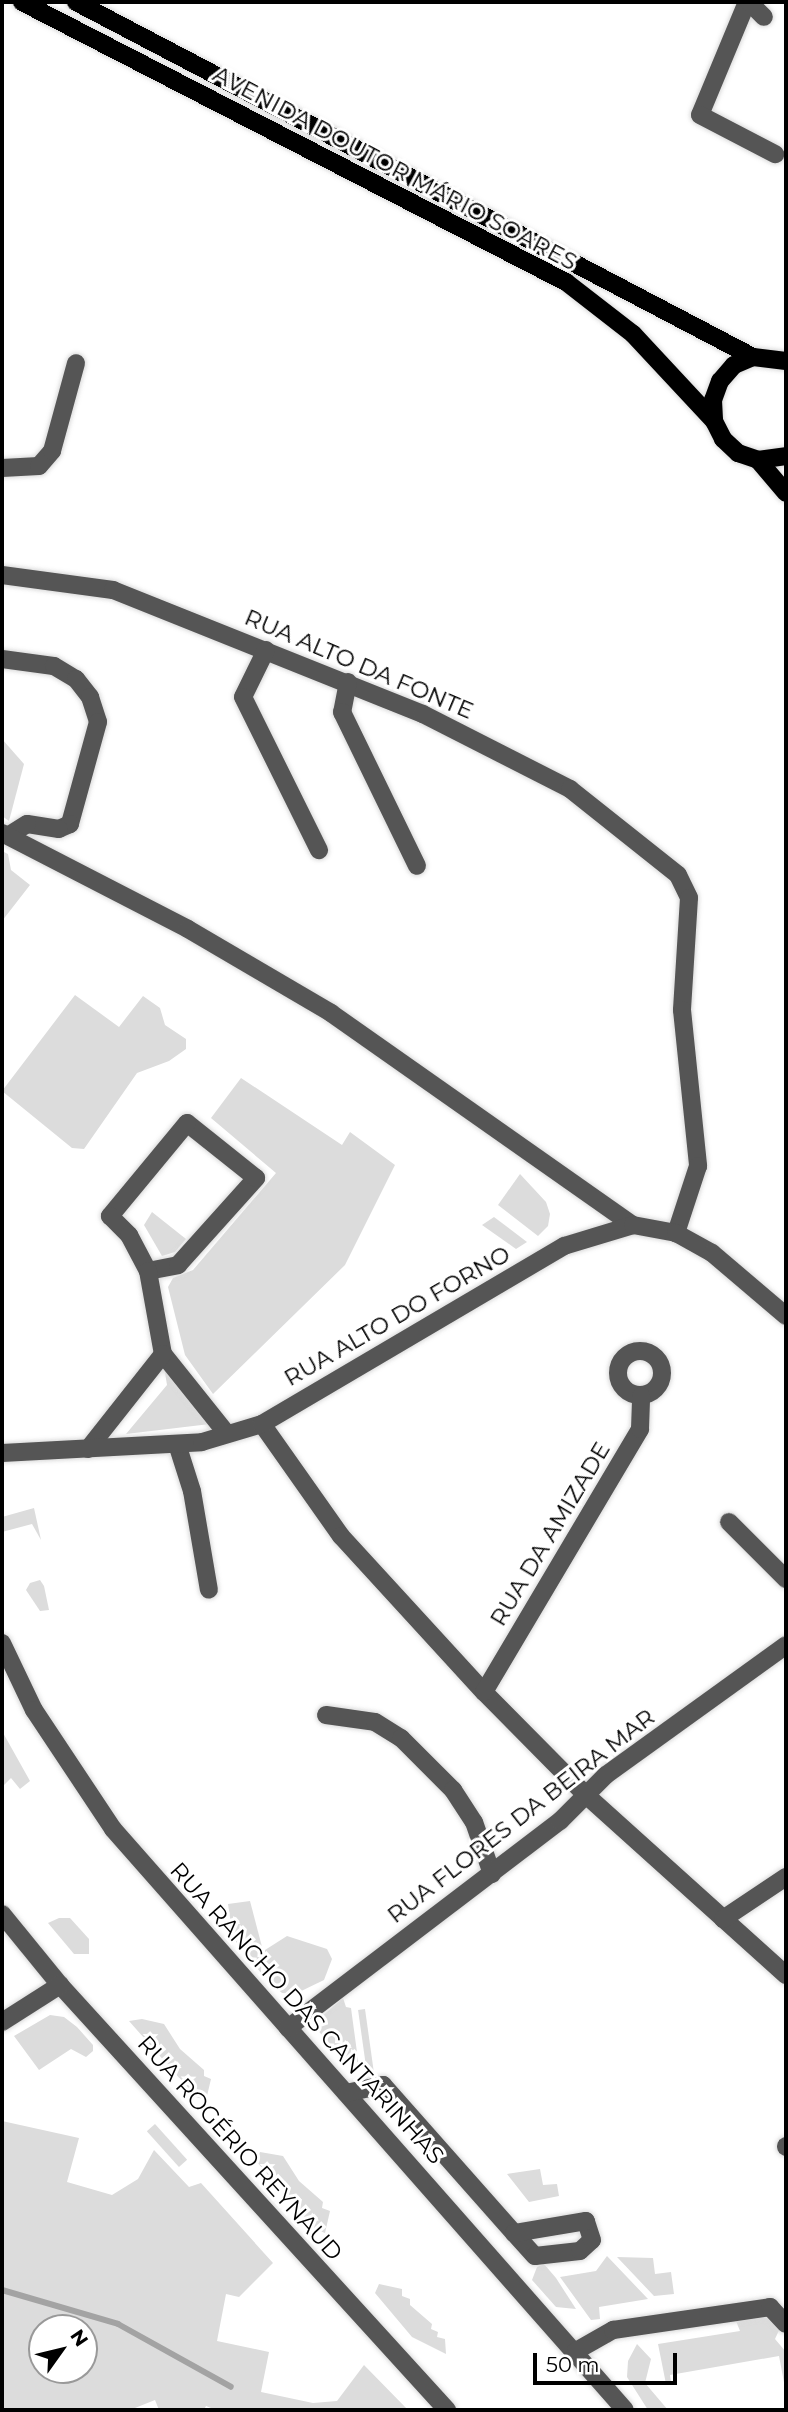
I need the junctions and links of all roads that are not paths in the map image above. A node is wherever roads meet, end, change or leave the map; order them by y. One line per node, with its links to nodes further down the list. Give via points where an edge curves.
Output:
1 (22, 2): 9 (main road, AVENIDA DOUTOR MÁRIO SOARES, via 566,282 633,334)
2 (76, 2): 7 (main road, AVENIDA DOUTOR MÁRIO SOARES)
3 (748, 2): 4 (street); 5 (street, via 700,115)
4 (764, 17)
5 (775, 154)
6 (782, 355): 7 (main road)
7 (753, 357): 9 (main road, via 734,365 720,380 713,400)
8 (76, 363): 12 (street, via 52,451 39,466)
9 (714, 421): 11 (main road, AVENIDA DOUTOR MÁRIO SOARES, via 730,446)
10 (786, 456): 11 (main road)
11 (758, 460): 13 (main road)
12 (2, 468)
13 (786, 493)
14 (2, 575): 15 (street, RUA ALTO DA FONTE, via 113,590)
15 (266, 650): 17 (street, RUA ALTO DA FONTE); 19 (street, via 243,697)
16 (2, 659): 18 (street, via 54,666 76,679 90,696 98,722 71,824 58,830 27,824)
17 (348, 682): 20 (street, via 342,712); 22 (street, RUA ALTO DA FONTE, via 423,713 570,789 678,876 689,898 682,1010 698,1166)
18 (5, 834): 21 (street, via 188,929 331,1013)
19 (319, 850)
20 (417, 866)
21 (633, 1225): 22 (street, RUA ALTO DO FORNO); 27 (street, RUA ALTO DO FORNO, via 564,1246)
22 (676, 1233): 24 (street, RUA ALTO DO FORNO, via 712,1253)
23 (148, 1271): 23 (street, via 129,1234 110,1216 187,1123 256,1178 178,1265); 25 (street)
24 (786, 1316)
25 (163, 1354): 28 (street); 30 (street)
26 (641, 1396): 37 (street, RUA DA AMIZADE, via 640,1429)
27 (262, 1424): 28 (street, RUA ALTO DO FORNO); 37 (street, via 341,1536)
28 (227, 1434): 29 (street, RUA ALTO DO FORNO)
29 (177, 1444): 30 (street, RUA ALTO DO FORNO); 34 (street, via 192,1491)
30 (88, 1449): 31 (street, RUA ALTO DO FORNO)
31 (2, 1453)
32 (729, 1522): 33 (street)
33 (786, 1579)
34 (209, 1590)
35 (2, 1643): 47 (street, RUA RANCHO DAS CANTARINHAS, via 34,1710 113,1829)
36 (786, 1645): 39 (street, RUA FLORES DA BEIRA MAR)
37 (484, 1692): 39 (street)
38 (326, 1716): 40 (street, via 375,1722 401,1738 453,1790 474,1822)
39 (586, 1795): 40 (street, RUA FLORES DA BEIRA MAR); 43 (street)
40 (492, 1874): 47 (street, RUA FLORES DA BEIRA MAR)
41 (786, 1877): 43 (street)
42 (2, 1914): 45 (street, RUA ROGÉRIO REYNAUD)
43 (723, 1919): 44 (street)
44 (786, 1975)
45 (60, 1985): 46 (street); 53 (street, RUA ROGÉRIO REYNAUD)
46 (2, 2022)
47 (288, 2028): 48 (street, RUA RANCHO DAS CANTARINHAS)
48 (346, 2093): 49 (street, via 383,2085); 51 (street, RUA RANCHO DAS CANTARINHAS)
49 (514, 2233)
50 (786, 2324): 51 (street, via 770,2307 613,2330)
51 (576, 2351): 52 (street, RUA RANCHO DAS CANTARINHAS)
52 (610, 2390): 54 (street, RUA RANCHO DAS CANTARINHAS); 55 (street, RUA RANCHO DAS CANTARINHAS)
53 (447, 2410)
54 (614, 2410)
55 (625, 2410)

